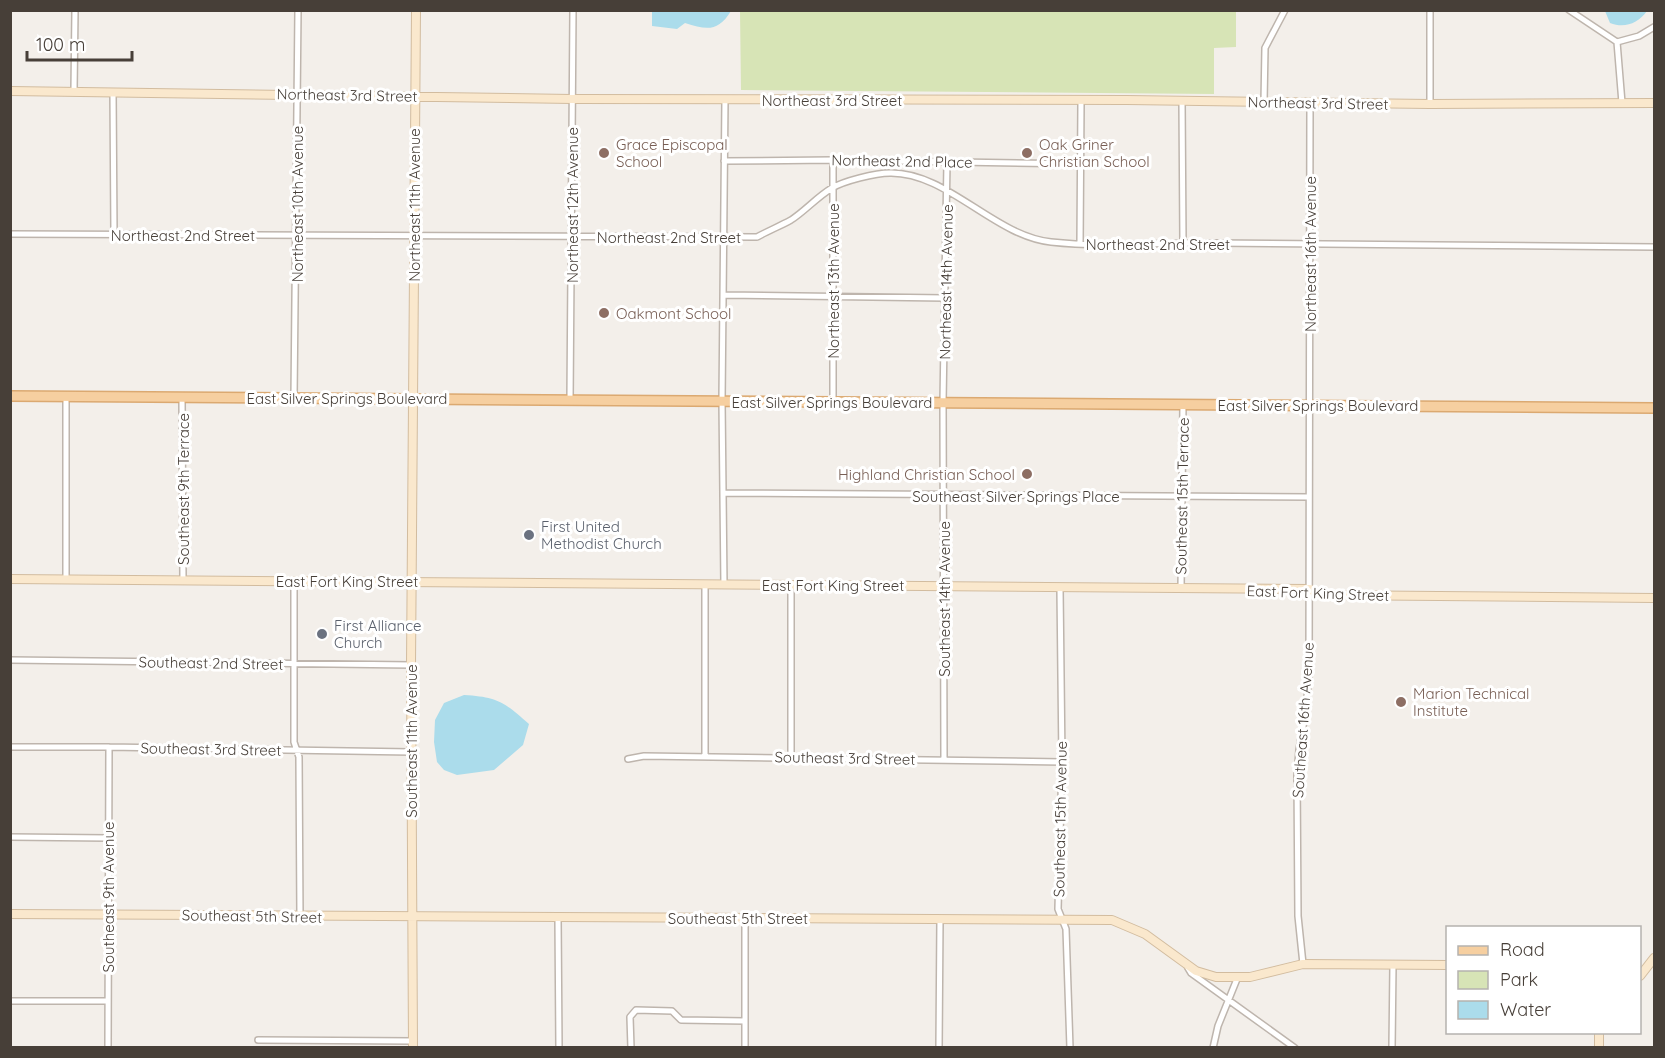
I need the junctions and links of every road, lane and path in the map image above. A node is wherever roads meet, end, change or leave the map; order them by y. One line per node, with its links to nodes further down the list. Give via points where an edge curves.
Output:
1 (75, 10): 11 (street)
2 (298, 10): 13 (street, Northeast 10th Avenue)
3 (416, 10): 14 (street, Northeast 11th Avenue)
4 (573, 10): 15 (street, Northeast 12th Avenue)
5 (1285, 10): 19 (street, via 1265,48)
6 (1430, 10): 23 (street)
7 (1569, 10): 9 (street)
8 (1654, 27): 9 (street, via 1640,36)
9 (1617, 42): 21 (street)
10 (10, 91): 11 (street, Northeast 3rd Street)
11 (74, 91): 12 (street, Northeast 3rd Street)
12 (113, 92): 13 (street, Northeast 3rd Street); 33 (street)
13 (297, 94): 14 (street, Northeast 3rd Street); 34 (street, Northeast 10th Avenue)
14 (414, 96): 15 (street, Northeast 3rd Street); 35 (street, Northeast 11th Avenue)
15 (572, 99): 16 (street, Northeast 3rd Street); 36 (street, Northeast 12th Avenue)
16 (725, 99): 18 (street, Northeast 3rd Street); 25 (street)
17 (1182, 101): 18 (street, Northeast 3rd Street); 19 (street, Northeast 3rd Street); 38 (street)
18 (1081, 102): 28 (street)
19 (1264, 102): 20 (street, Northeast 3rd Street)
20 (1311, 103): 23 (street, Northeast 3rd Street); 40 (street, Northeast 16th Avenue)
21 (1622, 103): 22 (street, Northeast 3rd Street); 23 (street, Northeast 3rd Street)
22 (1654, 103)
23 (1430, 104)
24 (833, 160): 25 (street, Northeast 2nd Place); 26 (street, Northeast 2nd Place); 30 (street, Northeast 13th Avenue)
25 (724, 161): 37 (street)
26 (888, 161): 27 (street, Northeast 2nd Place); 29 (street)
27 (947, 162): 28 (street, Northeast 2nd Place); 31 (street, Northeast 14th Avenue)
28 (1080, 164): 39 (street)
29 (888, 173): 30 (street, Northeast 2nd Street); 31 (street, Northeast 2nd Street, via 922,179)
30 (833, 188): 37 (street, Northeast 2nd Street, via 791,219 757,237); 43 (street, Northeast 13th Avenue)
31 (948, 192): 39 (street, Northeast 2nd Street, via 1022,236); 44 (street, Northeast 14th Avenue)
32 (10, 234): 33 (street, Northeast 2nd Street)
33 (114, 234): 34 (street, Northeast 2nd Street)
34 (297, 235): 35 (street, Northeast 2nd Street); 48 (street, Northeast 10th Avenue)
35 (415, 236): 36 (street, Northeast 2nd Street); 49 (street, Northeast 11th Avenue)
36 (572, 236): 37 (street, Northeast 2nd Street); 50 (street, Northeast 12th Avenue)
37 (724, 237): 42 (street)
38 (1183, 242): 39 (street, Northeast 2nd Street); 40 (street, Northeast 2nd Street)
39 (1080, 244)
40 (1310, 244): 41 (street, Northeast 2nd Street); 55 (street, Northeast 16th Avenue)
41 (1654, 247)
42 (724, 295): 43 (street); 51 (street)
43 (833, 295): 44 (street); 52 (street, Northeast 13th Avenue)
44 (945, 297): 53 (street, Northeast 14th Avenue)
45 (10, 396): 46 (main road, East Silver Springs Boulevard)
46 (66, 397): 47 (main road, East Silver Springs Boulevard); 62 (street)
47 (182, 398): 48 (main road, East Silver Springs Boulevard); 63 (street, Southeast 9th Terrace)
48 (294, 398): 49 (main road, East Silver Springs Boulevard)
49 (412, 399): 50 (main road, East Silver Springs Boulevard); 65 (street, Southeast 11th Avenue)
50 (570, 400): 51 (main road, East Silver Springs Boulevard)
51 (722, 401): 52 (main road, East Silver Springs Boulevard); 57 (street)
52 (833, 402): 53 (main road, East Silver Springs Boulevard)
53 (943, 402): 54 (main road, East Silver Springs Boulevard); 58 (street, Southeast 14th Avenue)
54 (1183, 404): 55 (main road, East Silver Springs Boulevard); 59 (street, Southeast 15th Terrace)
55 (1308, 405): 56 (main road, East Silver Springs Boulevard); 60 (street, Southeast 16th Avenue)
56 (1654, 408)
57 (723, 493): 58 (street, Southeast Silver Springs Place); 67 (street)
58 (944, 496): 59 (street, Southeast Silver Springs Place); 69 (street, Southeast 14th Avenue)
59 (1181, 497): 60 (street, Southeast Silver Springs Place); 71 (street, Southeast 15th Terrace)
60 (1309, 497): 72 (street, Southeast 16th Avenue)
61 (10, 579): 62 (street, East Fort King Street)
62 (66, 579): 63 (street, East Fort King Street)
63 (183, 580): 64 (street, East Fort King Street)
64 (294, 581): 65 (street, East Fort King Street); 75 (street)
65 (412, 582): 66 (street, East Fort King Street); 76 (street, Southeast 11th Avenue)
66 (705, 584): 67 (street, East Fort King Street); 81 (street)
67 (724, 585): 68 (street, East Fort King Street)
68 (791, 585): 69 (street, East Fort King Street); 82 (street)
69 (944, 586): 70 (street, East Fort King Street); 84 (street, Southeast 14th Avenue)
70 (1060, 589): 71 (street, East Fort King Street); 85 (street, Southeast 15th Avenue)
71 (1181, 589): 72 (street, East Fort King Street)
72 (1309, 589): 73 (street, East Fort King Street, via 1322,595); 98 (street, Southeast 16th Avenue, via 1309,674 1297,776 1298,916)
73 (1654, 598)
74 (10, 660): 75 (street, Southeast 2nd Street)
75 (295, 664): 76 (street, Southeast 2nd Street); 79 (street, via 294,742)
76 (411, 665): 80 (street, Southeast 11th Avenue)
77 (10, 747): 78 (street, Southeast 3rd Street)
78 (109, 747): 79 (street, Southeast 3rd Street); 87 (street, Southeast 9th Avenue)
79 (298, 750): 80 (street, Southeast 3rd Street); 90 (street)
80 (411, 752): 91 (street, Southeast 11th Avenue)
81 (705, 756): 82 (street, Southeast 3rd Street); 83 (street, Southeast 3rd Street)
82 (791, 757): 84 (street, Southeast 3rd Street)
83 (628, 759)
84 (944, 759): 85 (street, Southeast 3rd Street)
85 (1062, 762): 95 (street, Southeast 15th Avenue, via 1058,909)
86 (10, 837): 87 (street)
87 (108, 838): 89 (street, Southeast 9th Avenue)
88 (10, 914): 89 (street, Southeast 5th Street)
89 (108, 914): 90 (street, Southeast 5th Street); 105 (street, Southeast 9th Avenue)
90 (300, 917): 91 (street, Southeast 5th Street)
91 (412, 917): 92 (street, Southeast 5th Street); 108 (street, Southeast 11th Avenue)
92 (558, 918): 93 (street, Southeast 5th Street); 110 (street)
93 (745, 918): 94 (street, Southeast 5th Street); 106 (street)
94 (940, 920): 95 (street, Southeast 5th Street); 113 (street)
95 (1064, 921): 96 (street, Southeast 5th Street, via 1112,920 1145,934); 114 (street, Southeast 15th Avenue)
96 (1184, 962): 102 (street, Southeast 5th Street, via 1216,978); 103 (street, via 1191,973)
97 (1653, 962): 101 (street)
98 (1303, 964): 99 (street, Southeast 5th Street); 102 (street, Southeast 5th Street)
99 (1393, 965): 100 (street, Southeast 5th Street); 117 (street)
100 (1446, 965)
101 (1641, 975)
102 (1237, 979): 103 (street)
103 (1230, 1000): 115 (street); 116 (street)
104 (10, 1001): 105 (street)
105 (108, 1001): 109 (street, Southeast 9th Avenue)
106 (745, 1021): 111 (street, via 681,1020 672,1011 636,1010 630,1017); 112 (street)
107 (258, 1040): 108 (street)
108 (412, 1044)
109 (108, 1047)
110 (559, 1047)
111 (631, 1047)
112 (745, 1047)
113 (939, 1047)
114 (1070, 1047)
115 (1213, 1047)
116 (1295, 1047)
117 (1392, 1047)

